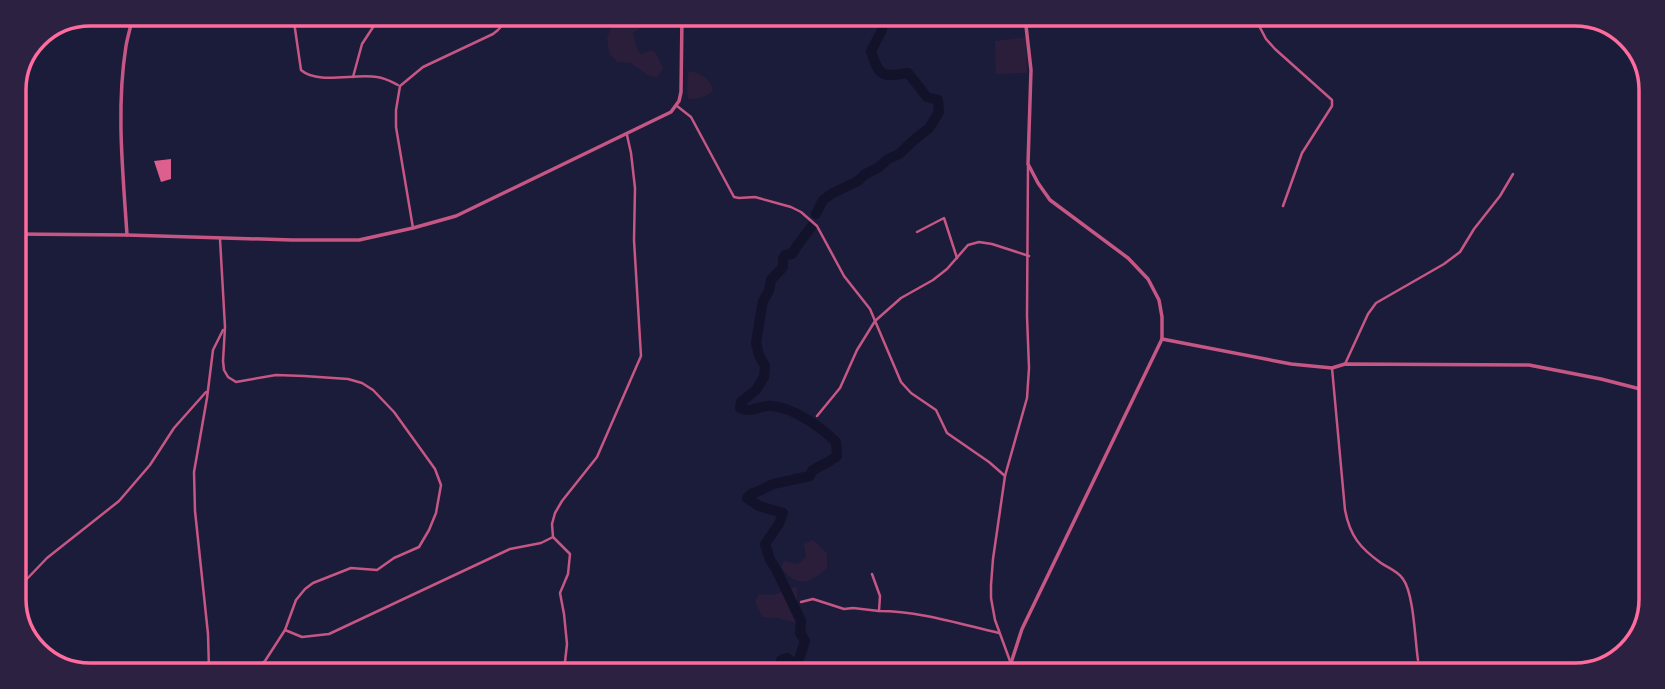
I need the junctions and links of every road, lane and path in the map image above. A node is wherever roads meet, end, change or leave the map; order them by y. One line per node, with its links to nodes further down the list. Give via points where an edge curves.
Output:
1 (131, 26): 18 (street, via 122,97)
2 (295, 26): 8 (street, via 304,74)
3 (374, 26): 8 (street, via 362,44)
4 (501, 26): 9 (street, via 423,67)
5 (682, 26): 10 (street, via 681,92)
6 (1026, 26): 12 (street, via 1031,70)
7 (1259, 26): 14 (street, via 1275,49 1332,100 1302,153)
8 (353, 77): 9 (street, via 380,77)
9 (400, 86): 15 (street, via 396,127)
10 (676, 105): 11 (street); 22 (street, via 691,117 734,197 755,197 796,208 817,226)
11 (627, 135): 15 (street, via 456,216); 31 (street, via 635,188 641,356 597,457 555,513)
12 (1028, 164): 20 (street); 24 (street, via 1050,200 1128,258 1148,279 1163,317)
13 (1513, 174): 25 (street, via 1460,252 1376,303)
14 (1283, 206)
15 (413, 228): 19 (street, via 351,241)
16 (917, 232): 21 (street, via 944,218)
17 (26, 234): 18 (street)
18 (127, 235): 19 (street)
19 (220, 239): 23 (street)
20 (1029, 256): 21 (street, via 979,242 968,245); 30 (street, via 1027,398)
21 (957, 258): 22 (street)
22 (875, 321): 29 (street, via 840,388); 30 (street, via 906,388 936,410 947,433)
23 (225, 327): 27 (street, via 213,351); 36 (street, via 224,370 228,377 236,382 293,375 362,383 394,412 441,485 436,513 419,547 377,570 351,568 313,583 296,600)
24 (1162, 339): 26 (street); 42 (street, via 1039,592)
25 (1345, 365): 26 (street); 28 (street, via 1529,365)
26 (1332, 368): 38 (street, via 1348,525 1361,547 1404,580)
27 (208, 389): 33 (street, via 119,501); 39 (street, via 194,472)
28 (1639, 389)
29 (817, 416)
30 (1005, 476): 37 (street, via 991,585)
31 (553, 537): 36 (street, via 510,549 329,634 302,637); 41 (street, via 570,554 560,593)
32 (872, 574): 35 (street, via 880,596)
33 (26, 580)
34 (801, 602): 35 (street, via 813,599 844,609)
35 (879, 611): 37 (street)
36 (285, 630): 40 (street)
37 (999, 633): 42 (street)
38 (1418, 660)
39 (209, 663)
40 (262, 663)
41 (565, 663)
42 (1011, 663)

